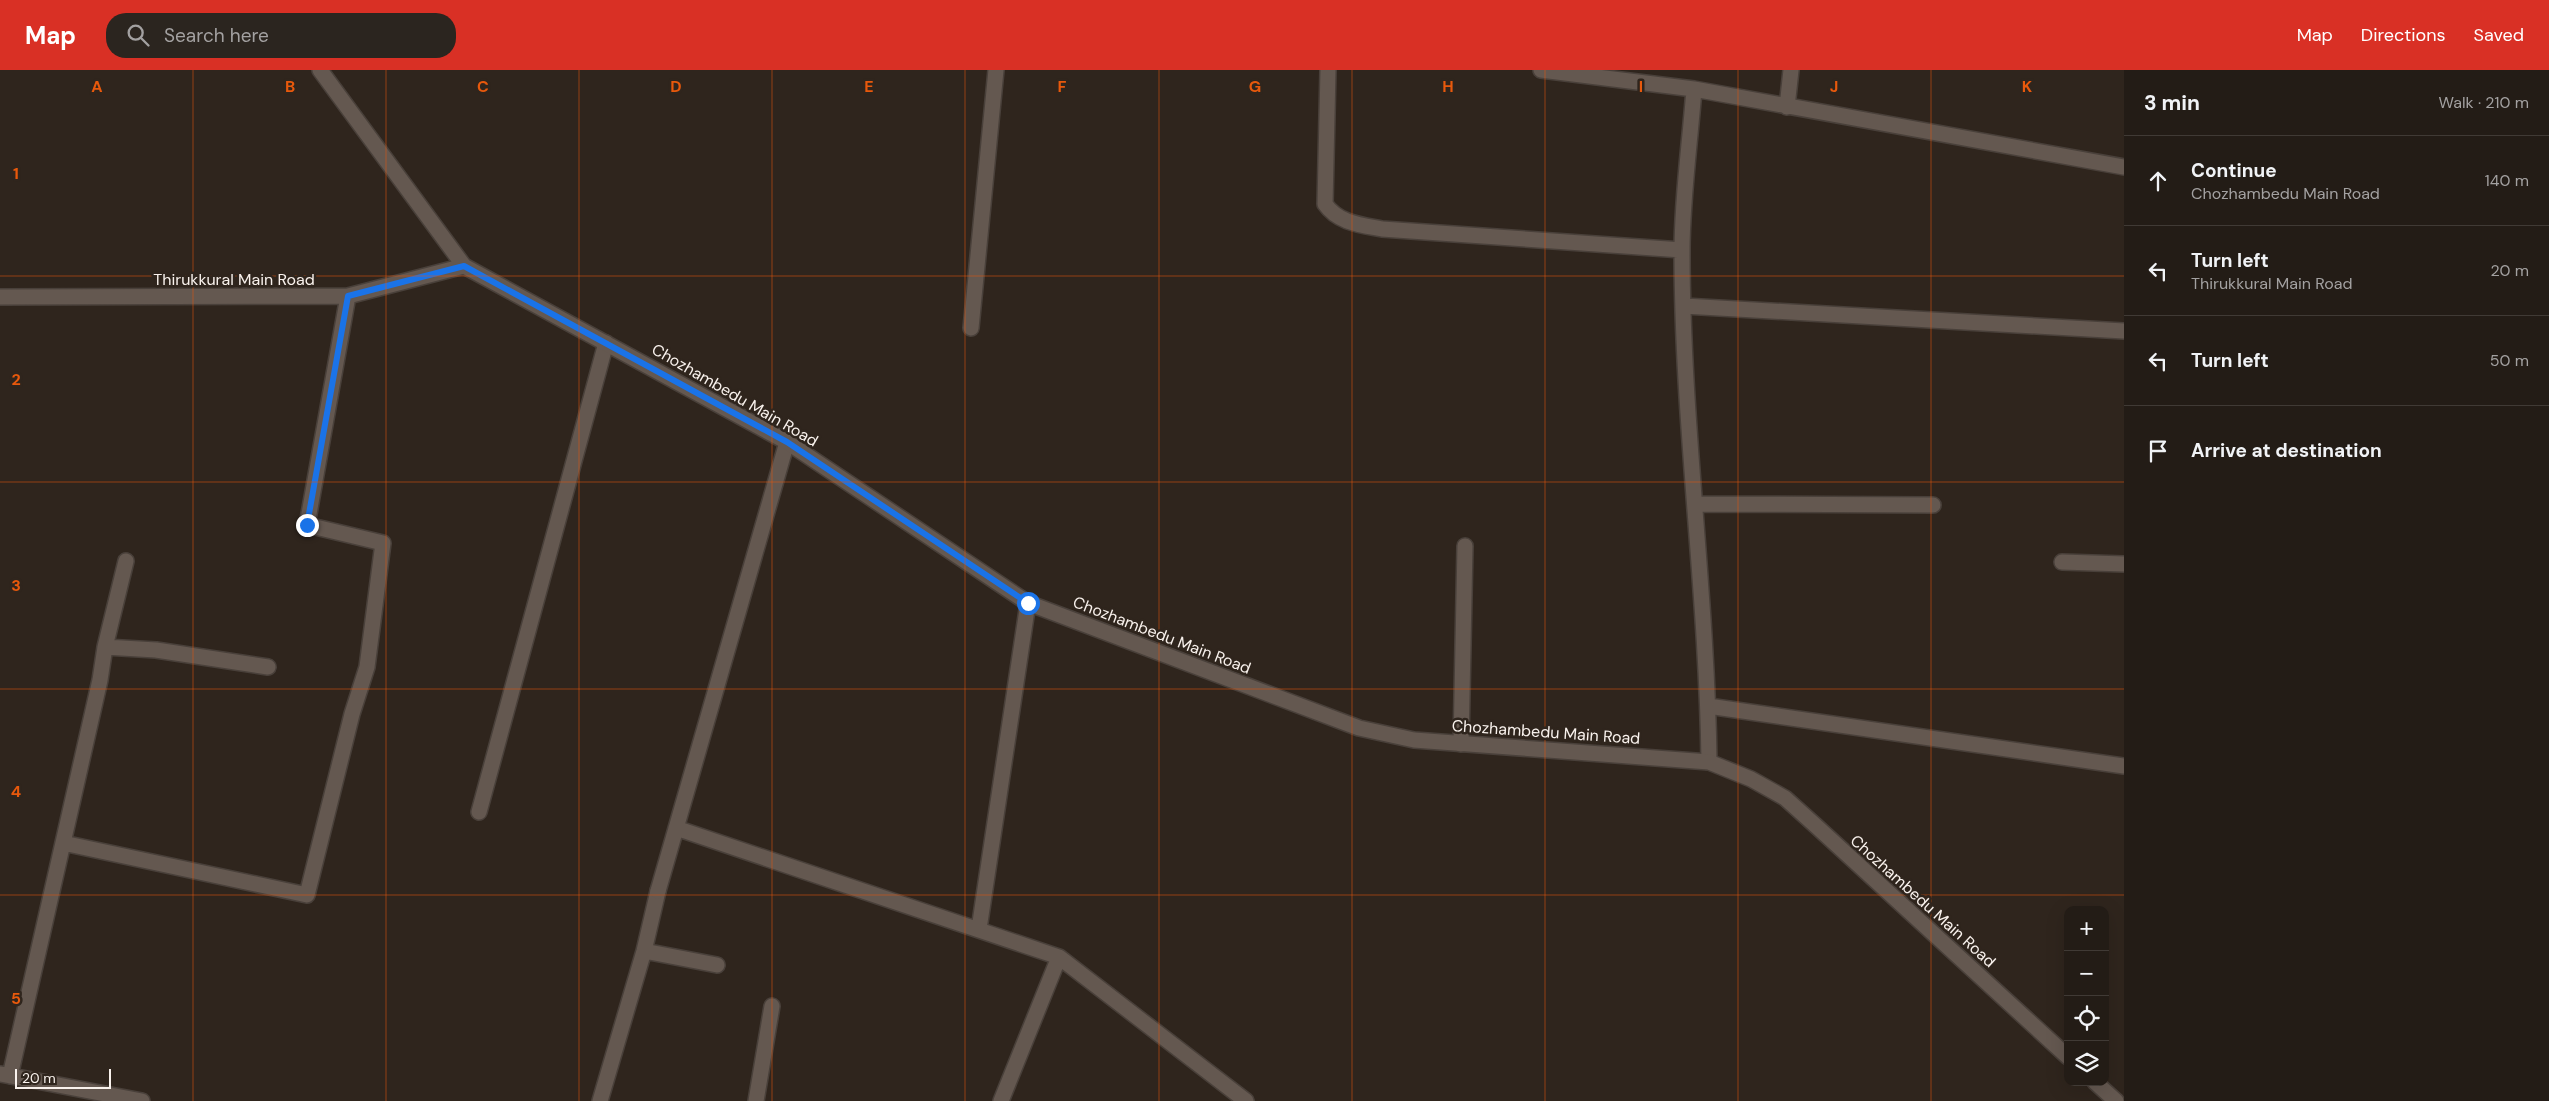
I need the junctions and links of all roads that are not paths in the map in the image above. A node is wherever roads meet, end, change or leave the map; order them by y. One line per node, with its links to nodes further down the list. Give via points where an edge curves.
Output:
1 (320, 70): 10 (street, Chozhambedu Main Road)
2 (996, 70): 14 (street)
3 (1328, 70): 9 (street, via 1325,204 1332,213 1354,224 1382,229)
4 (1541, 70): 6 (street)
5 (1791, 70): 7 (street)
6 (1694, 89): 7 (street); 9 (street)
7 (1787, 106): 8 (street)
8 (2124, 168)
9 (1682, 250): 13 (street)
10 (464, 266): 11 (street, Thirukkural Main Road); 16 (street, Chozhambedu Main Road)
11 (348, 296): 12 (street, Thirukkural Main Road); 33 (street, via 307,525 383,543 367,667 352,714 307,896)
12 (0, 297)
13 (1684, 306): 15 (street); 18 (street)
14 (971, 328)
15 (2124, 331)
16 (606, 343): 17 (street, Chozhambedu Main Road); 31 (street)
17 (787, 442): 24 (street, Chozhambedu Main Road); 32 (street)
18 (1696, 504): 19 (street); 27 (street)
19 (1932, 505)
20 (1465, 546): 28 (street)
21 (126, 561): 25 (street)
22 (2062, 562): 23 (street)
23 (2124, 564)
24 (1028, 603): 28 (street, Chozhambedu Main Road, via 1359,728 1414,740); 34 (street)
25 (105, 646): 26 (street, via 156,650); 33 (street)
26 (268, 667)
27 (1708, 706): 29 (street); 30 (street)
28 (1461, 744): 29 (street, Chozhambedu Main Road)
29 (1709, 762): 39 (street, Chozhambedu Main Road, via 1751,779 1785,798)
30 (2124, 766)
31 (479, 812)
32 (676, 828): 34 (street); 35 (street)
33 (63, 843): 40 (street)
34 (979, 929): 36 (street)
35 (644, 952): 37 (street); 43 (street)
36 (1060, 957): 45 (street); 46 (street)
37 (717, 965)
38 (772, 1006): 44 (street)
39 (2064, 1053)
40 (5, 1075): 42 (street)
41 (2099, 1086): 47 (street)
42 (142, 1101)
43 (600, 1101)
44 (756, 1101)
45 (1001, 1101)
46 (1246, 1101)
47 (2116, 1101)

